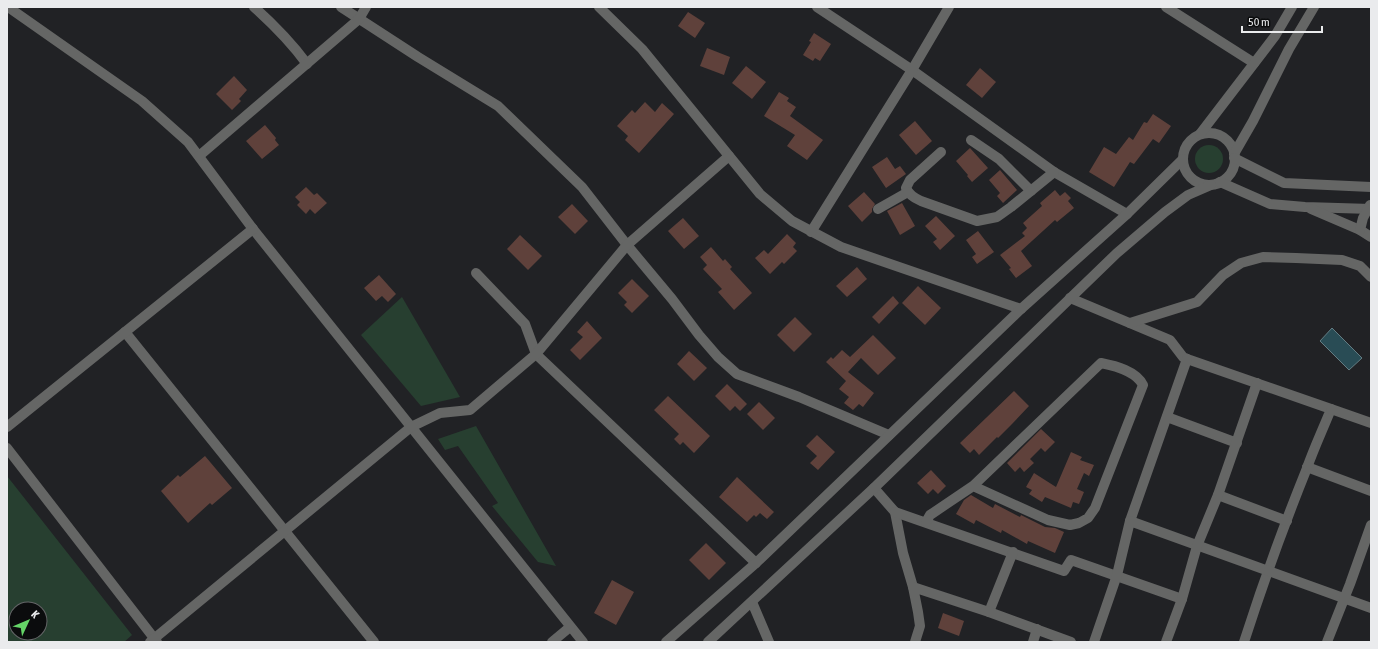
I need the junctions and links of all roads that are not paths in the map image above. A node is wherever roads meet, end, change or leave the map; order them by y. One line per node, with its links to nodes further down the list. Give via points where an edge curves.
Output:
1 (8, 7): 18 (street, via 142,101 188,142)
2 (254, 7): 12 (street, via 277,27)
3 (341, 7): 11 (street)
4 (366, 7): 11 (street)
5 (599, 7): 19 (street, via 642,49)
6 (817, 7): 14 (street)
7 (949, 7): 14 (street)
8 (1166, 7): 13 (street)
9 (1292, 7): 13 (street)
10 (1314, 7): 20 (street, via 1289,49)
11 (359, 19): 12 (street); 35 (street, via 498,106 582,187)
12 (308, 64): 18 (street)
13 (1254, 64): 15 (street)
14 (912, 70): 22 (street); 33 (street)
15 (1200, 134): 20 (street, via 1217,134 1225,138 1231,145); 21 (street, via 1187,144)
16 (971, 140): 25 (street, via 999,159)
17 (941, 152): 26 (street, via 910,180 906,188)
18 (199, 156): 31 (street)
19 (729, 156): 33 (street, via 760,194 792,222); 35 (street)
20 (1234, 156): 23 (street, via 1232,170 1227,177); 24 (street, via 1284,183)
21 (1183, 159): 23 (street, via 1184,168 1195,181 1203,184); 30 (street)
22 (1054, 172): 25 (street); 30 (street)
23 (1216, 183): 27 (street, via 1270,204); 38 (street, via 1188,195 1165,212)
24 (1371, 187)
25 (1031, 191): 26 (street, via 997,217 977,221 913,198)
26 (908, 192): 29 (street)
27 (1306, 207): 28 (street); 32 (street)
28 (1370, 207): 32 (street, via 1363,218)
29 (878, 209)
30 (1127, 214): 39 (street)
31 (253, 229): 41 (street); 49 (street)
32 (1360, 230): 34 (street)
33 (811, 232): 39 (street, via 841,247)
34 (1371, 237)
35 (626, 245): 42 (street); 50 (street, via 699,335 737,374)
36 (476, 273): 42 (street, via 525,324)
37 (1371, 277): 40 (street, via 1360,266 1342,260 1263,257 1241,263 1223,274 1197,302)
38 (1070, 298): 40 (street); 55 (street)
39 (1021, 309): 50 (street)
40 (1130, 323): 43 (street, via 1170,340)
41 (125, 332): 48 (street); 63 (street)
42 (536, 354): 49 (street, via 470,410 440,413); 66 (street)
43 (1187, 358): 44 (street); 46 (street)
44 (1257, 383): 45 (street); 51 (street)
45 (1331, 408): 47 (street); 53 (street)
46 (1167, 417): 51 (street); 59 (street)
47 (1371, 423)
48 (7, 427)
49 (411, 427): 63 (street); 75 (street)
50 (889, 435): 66 (street)
51 (1237, 443): 57 (street)
52 (7, 448): 77 (street)
53 (1307, 467): 56 (street); 60 (street)
54 (974, 486): 54 (street, via 1101,363 1132,373 1140,379 1143,385 1096,508 1088,518 1070,525 1048,520); 61 (street, via 930,515)
55 (874, 488): 58 (street); 72 (street)
56 (1371, 491)
57 (1218, 495): 60 (street); 64 (street)
58 (895, 512): 61 (street); 69 (street)
59 (1130, 521): 64 (street); 68 (street)
60 (1287, 521): 67 (street)
61 (926, 522): 65 (street)
62 (1371, 525): 71 (street)
63 (284, 531): 77 (street); 78 (street)
64 (1197, 546): 67 (street); 70 (street)
65 (1013, 552): 68 (street, via 1064,571 1071,560); 74 (street)
66 (756, 563): 81 (street)
67 (1267, 571): 71 (street); 89 (street)
68 (1117, 575): 70 (street); 87 (street)
69 (913, 587): 74 (street); 84 (street, via 920,626)
70 (1182, 599): 88 (street)
71 (1345, 599): 73 (street); 90 (street)
72 (752, 602): 82 (street); 83 (street)
73 (1371, 608)
74 (989, 612): 76 (street)
75 (570, 627): 79 (street); 80 (street)
76 (1037, 629): 85 (street); 86 (street)
77 (153, 641)
78 (374, 642)
79 (552, 642)
80 (583, 642)
81 (666, 642)
82 (708, 642)
83 (769, 642)
84 (916, 642)
85 (1033, 642)
86 (1071, 642)
87 (1094, 642)
88 (1166, 642)
89 (1244, 642)
90 (1327, 642)

